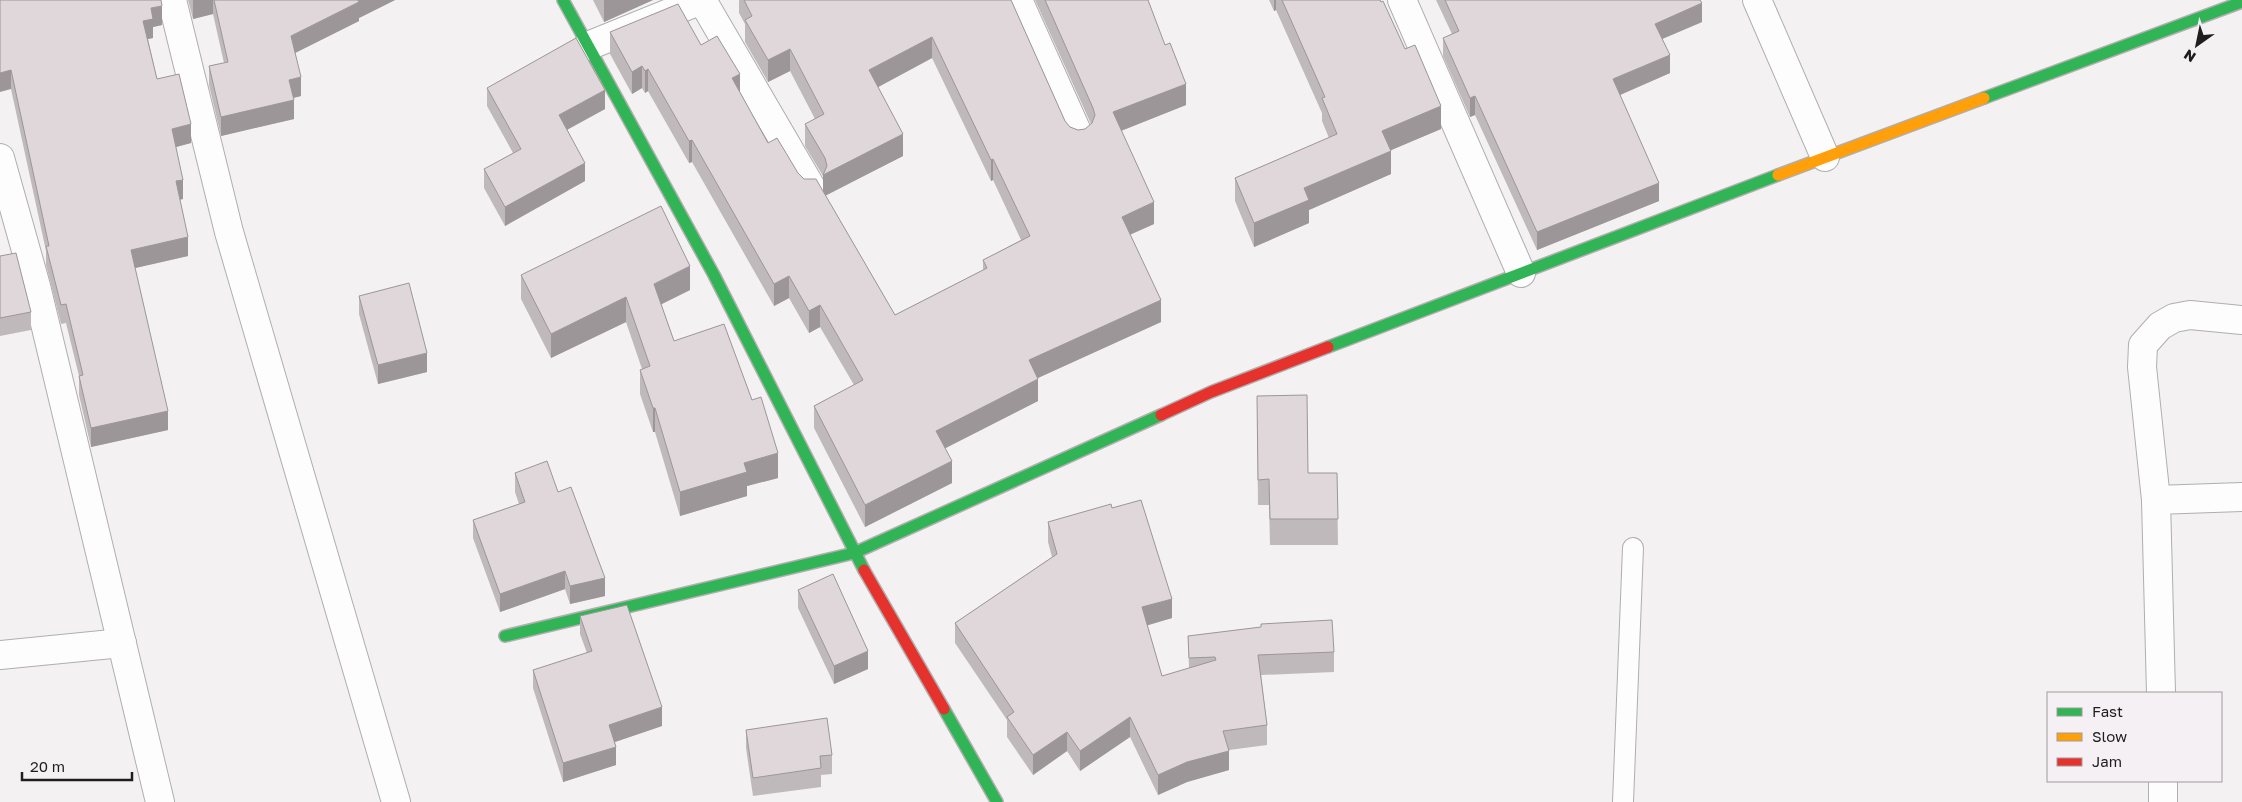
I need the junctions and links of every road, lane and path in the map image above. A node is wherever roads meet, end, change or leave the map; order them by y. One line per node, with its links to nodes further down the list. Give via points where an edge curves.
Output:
1 (172, 0): 25 (street, via 229,232)
2 (564, 0): 8 (street)
3 (701, 0): 8 (street); 12 (street)
4 (1018, 0): 9 (street)
5 (1402, 0): 13 (street)
6 (1757, 0): 10 (street)
7 (2242, 2): 10 (street)
8 (588, 46): 18 (street, via 714,275)
9 (1078, 136)
10 (1824, 157): 13 (street)
11 (0, 158): 20 (street, via 36,286)
12 (811, 187)
13 (1521, 273): 18 (street, via 1210,392)
14 (2242, 320): 16 (street, via 2190,315 2174,318 2160,326 2143,345 2142,367)
15 (2242, 497): 16 (street)
16 (2156, 500): 22 (street)
17 (1633, 548): 27 (lane)
18 (854, 553): 19 (street); 26 (street)
19 (505, 636)
20 (122, 643): 21 (street); 24 (street)
21 (0, 655)
22 (2160, 692)
23 (2163, 782): 28 (street)
24 (160, 802)
25 (396, 802)
26 (997, 802)
27 (1623, 802)
28 (2163, 802)

